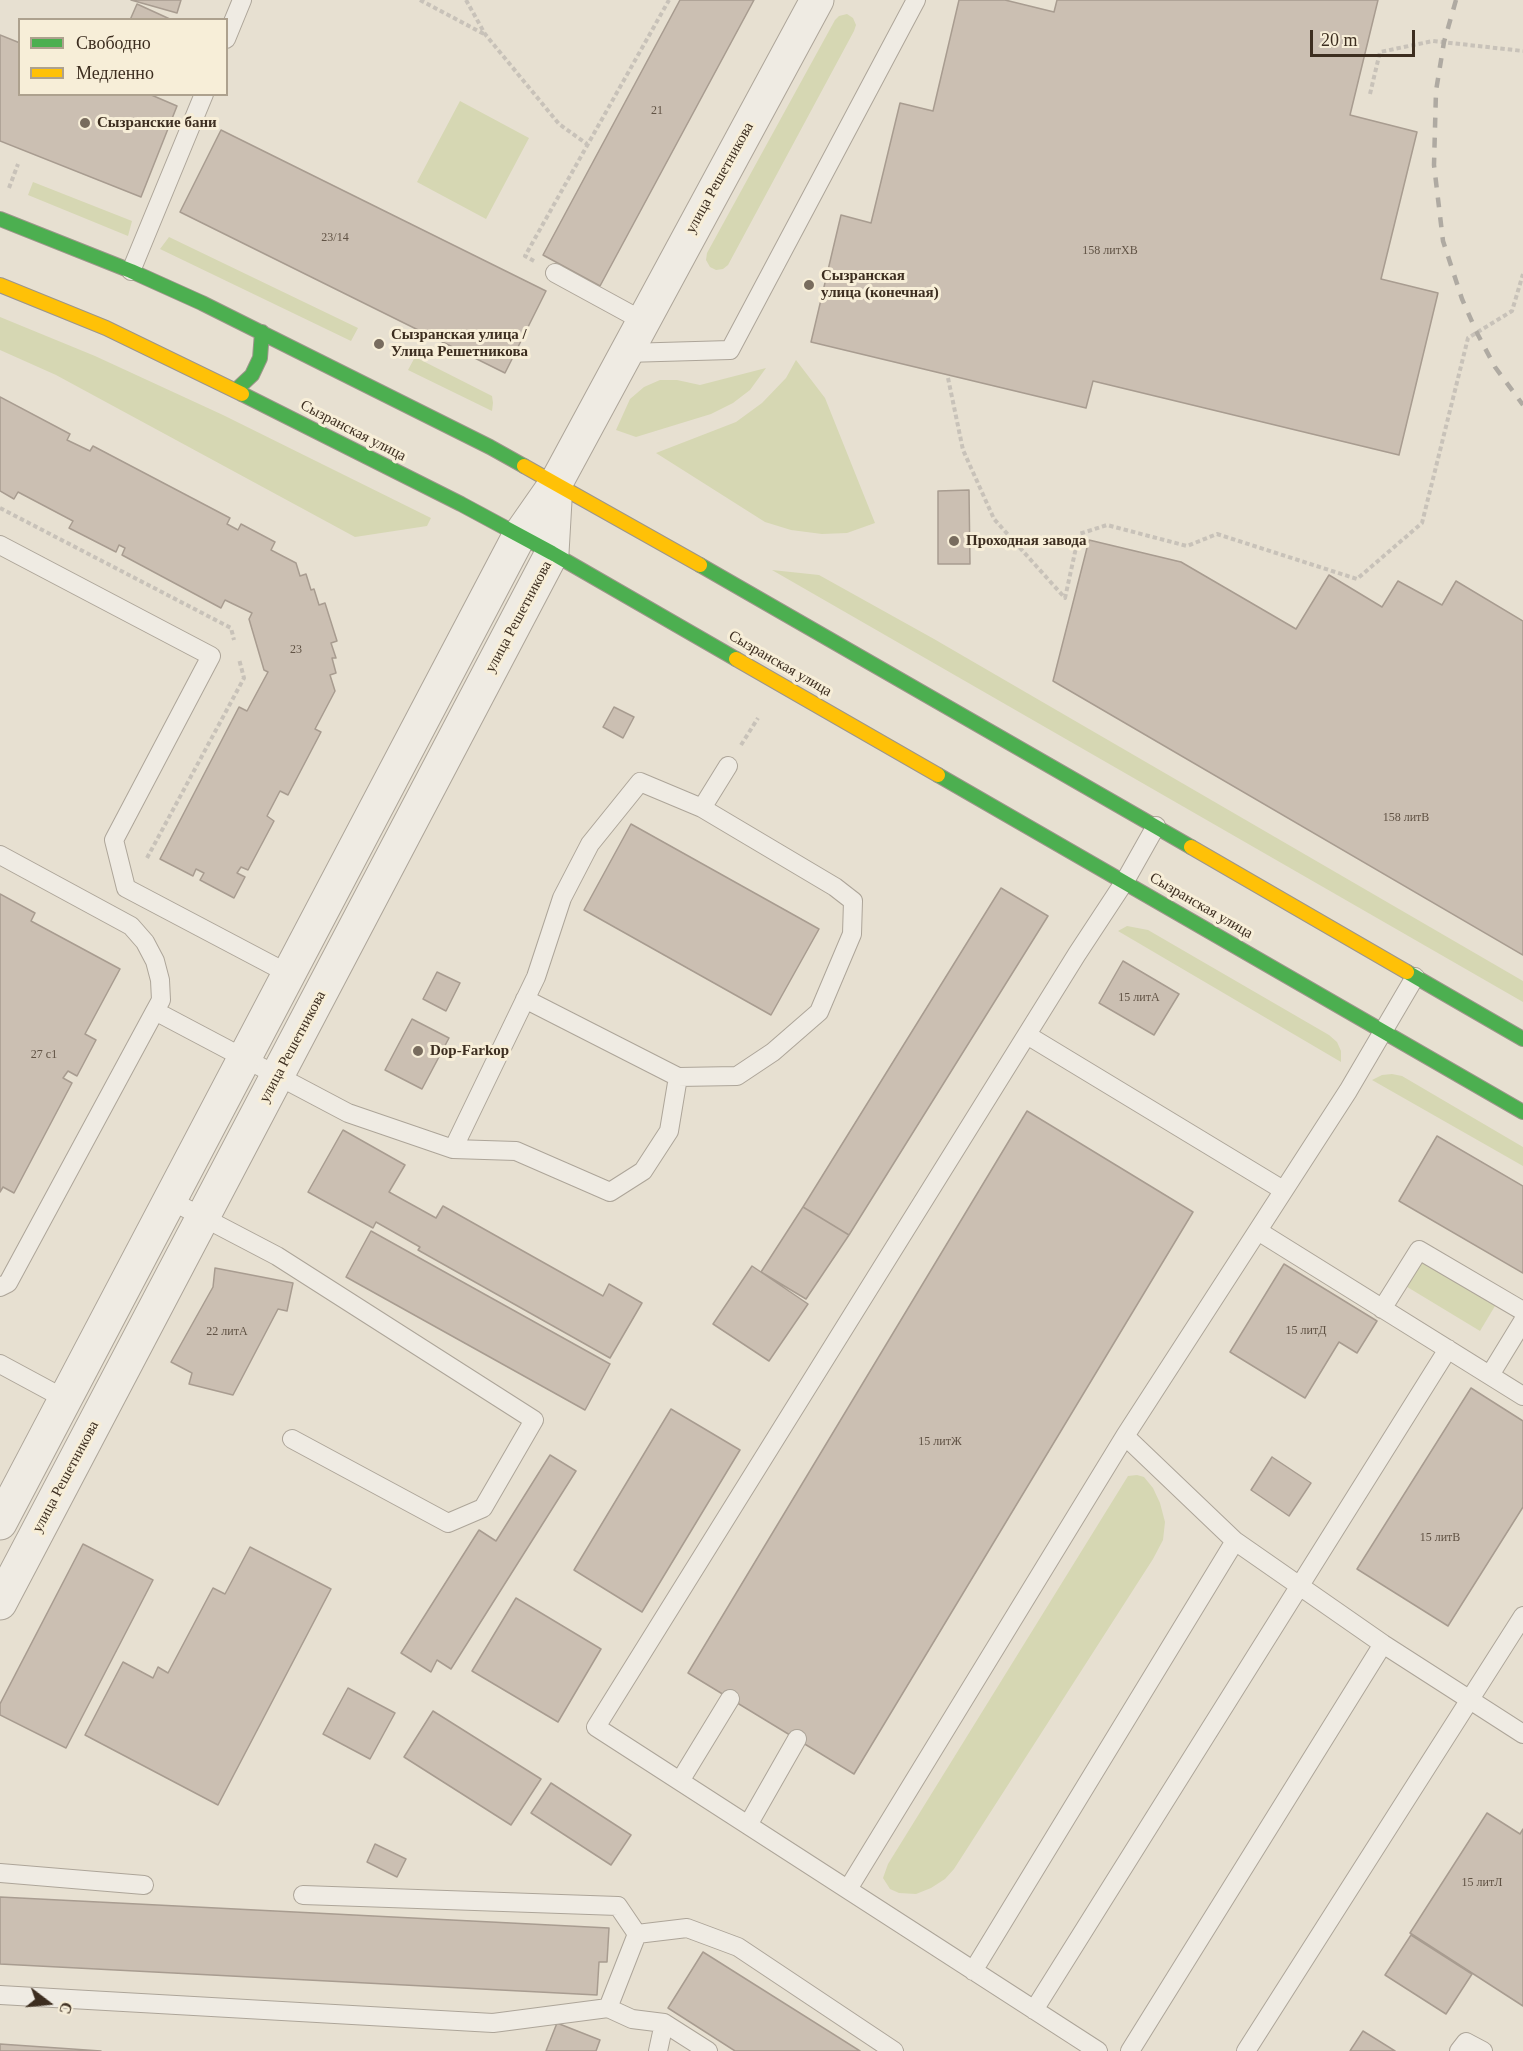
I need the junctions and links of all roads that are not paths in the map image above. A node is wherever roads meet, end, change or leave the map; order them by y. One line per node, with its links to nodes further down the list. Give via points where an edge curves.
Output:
1 (242, 0): 4 (lane)
2 (817, 0): 10 (street, улица Решетникова)
3 (916, 0): 12 (lane, via 730,350)
4 (228, 34)
5 (203, 96): 7 (lane)
6 (0, 219): 7 (street)
7 (131, 271): 11 (street)
8 (555, 273): 10 (lane)
9 (0, 285): 13 (street, Сызранская улица, via 106,328)
10 (643, 321): 12 (street, улица Решетникова)
11 (262, 332): 13 (street, via 260,358 252,375); 14 (street)
12 (626, 353): 14 (street, улица Решетникова)
13 (236, 390): 15 (street, Сызранская улица)
14 (556, 483): 15 (street, улица Решетникова); 17 (street, улица Решетникова); 20 (street)
15 (519, 536): 17 (street, Сызранская улица); 23 (street, улица Решетникова)
16 (0, 545): 23 (lane, via 211,656 114,840 123,879 126,888)
17 (552, 553): 22 (street, Сызранская улица); 31 (street, улица Решетникова)
18 (728, 766): 19 (lane)
19 (702, 808): 25 (lane, via 640,782 590,844 562,898); 32 (lane, via 836,887 853,901 852,934 819,1012 773,1052 737,1076)
20 (1156, 826): 22 (lane); 24 (street)
21 (0, 855): 26 (lane, via 131,926 145,942 160,980 161,1000)
22 (1125, 881): 27 (street, Сызранская улица); 28 (lane)
23 (289, 974): 30 (street, улица Решетникова)
24 (1415, 977): 27 (lane); 29 (street)
25 (525, 999): 32 (lane); 34 (lane)
26 (155, 1011): 30 (lane); 39 (lane, via 8,1283)
27 (1384, 1030): 33 (street, Сызранская улица); 35 (lane)
28 (1027, 1035): 35 (lane); 60 (lane, via 596,1727)
29 (1523, 1039)
30 (244, 1059): 31 (lane); 36 (street, улица Решетникова)
31 (277, 1076): 34 (lane, via 348,1113); 37 (street, улица Решетникова)
32 (678, 1077): 34 (lane, via 669,1131 644,1171 610,1192 516,1151)
33 (1523, 1112)
34 (453, 1149)
35 (1283, 1190): 38 (lane)
36 (170, 1200): 37 (lane); 47 (street, улица Решетникова)
37 (203, 1217): 49 (lane, via 276,1256 534,1420 483,1508 448,1523); 53 (street, улица Решетникова)
38 (1258, 1231): 40 (lane); 48 (lane)
39 (0, 1287)
40 (1382, 1309): 41 (lane, via 1419,1250); 43 (lane)
41 (1523, 1311)
42 (1523, 1320): 45 (lane)
43 (1448, 1349): 45 (lane); 52 (lane)
44 (0, 1364): 47 (lane)
45 (1490, 1375): 46 (lane)
46 (1523, 1396)
47 (65, 1399): 50 (street, улица Решетникова)
48 (1125, 1436): 51 (lane); 64 (lane)
49 (292, 1439)
50 (0, 1523)
51 (1235, 1541): 52 (lane); 67 (lane)
52 (1300, 1586): 55 (lane); 70 (lane)
53 (0, 1603)
54 (1523, 1616): 57 (lane)
55 (1383, 1644): 57 (lane); 76 (lane)
56 (730, 1699): 60 (lane)
57 (1470, 1701): 58 (lane); 77 (lane)
58 (1523, 1734)
59 (797, 1739): 61 (lane)
60 (680, 1781): 61 (lane)
61 (748, 1825): 64 (lane)
62 (0, 1873): 63 (lane)
63 (144, 1885)
64 (848, 1889): 67 (lane)
65 (303, 1894): 66 (lane, via 618,1906)
66 (638, 1934): 69 (lane); 74 (lane, via 687,1928 738,1947)
67 (973, 1971): 70 (lane)
68 (0, 1995): 69 (lane, via 493,2023)
69 (608, 2008): 71 (lane, via 632,2019)
70 (1034, 2010): 75 (lane)
71 (664, 2023): 72 (lane); 73 (lane)
72 (658, 2051)
73 (708, 2051)
74 (894, 2051)
75 (1098, 2051)
76 (1130, 2051)
77 (1246, 2051)
78 (1459, 2051): 79 (lane, via 1466,2042)
79 (1484, 2051)

